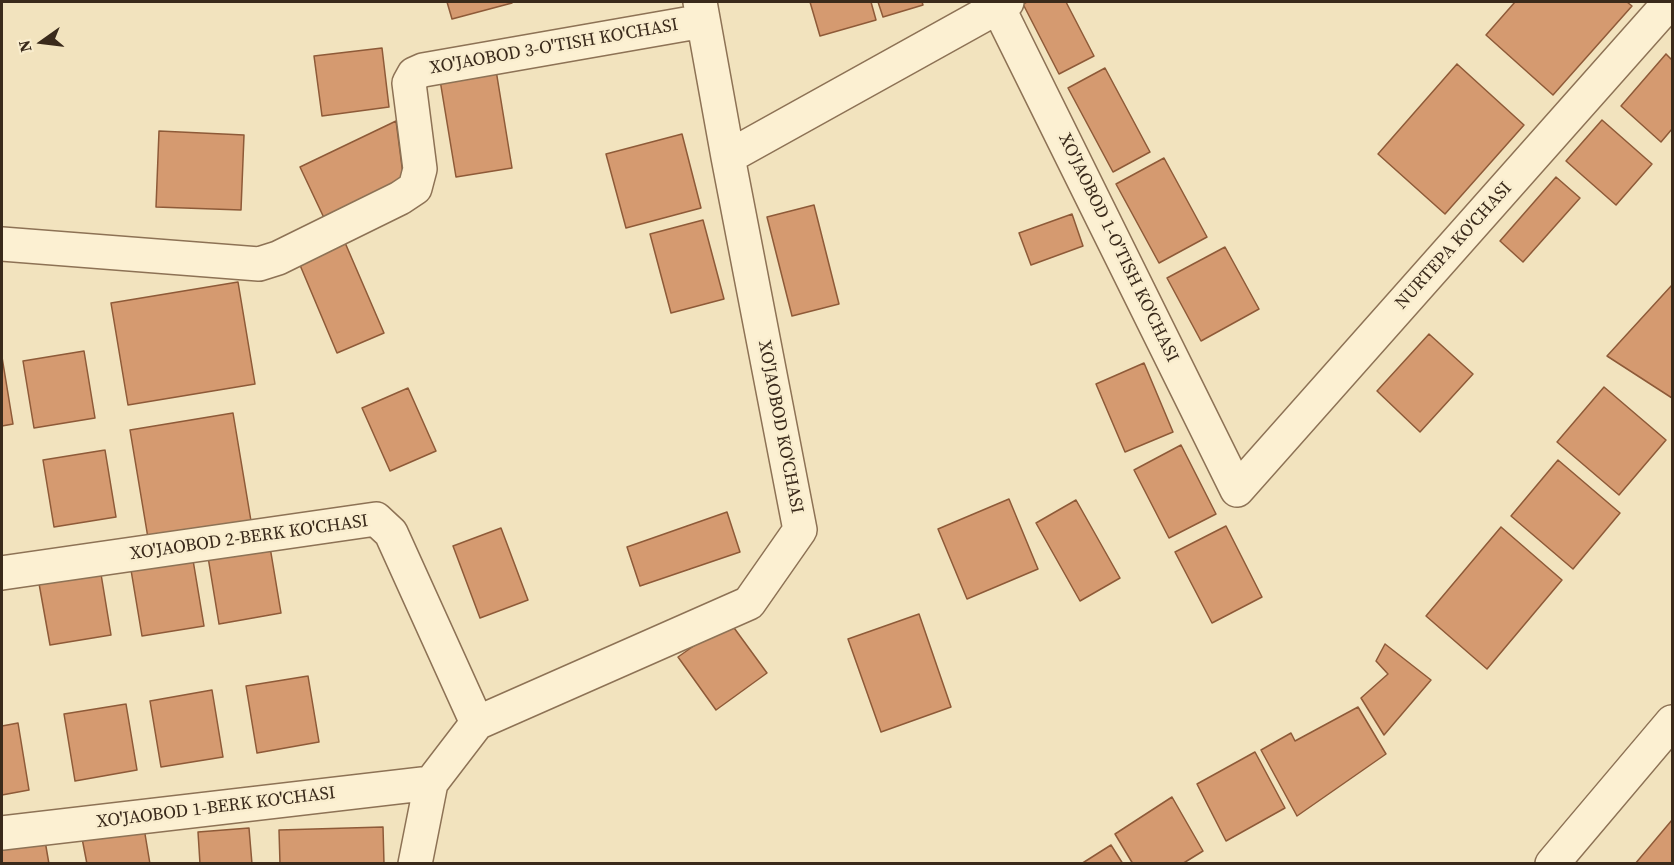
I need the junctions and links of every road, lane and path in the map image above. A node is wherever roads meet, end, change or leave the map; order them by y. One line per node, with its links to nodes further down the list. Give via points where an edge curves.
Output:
1 (1670, 2): 6 (street, NURTEPA KO'CHASI)
2 (1002, 4): 4 (street, XO'JAOBOD 1-O'TISH KO'CHASI); 6 (street, XO'JAOBOD 1-O'TISH KO'CHASI)
3 (702, 11): 4 (street, XO'JAOBOD KO'CHASI); 5 (street, XO'JAOBOD 3-O'TISH KO'CHASI, via 414,75 409,83 420,170 415,188 278,258 259,264)
4 (728, 158): 9 (street, XO'JAOBOD KO'CHASI, via 800,530 749,603)
5 (2, 244)
6 (1237, 490)
7 (2, 573): 9 (street, XO'JAOBOD 2-BERK KO'CHASI, via 376,519 391,533)
8 (1672, 722): 13 (street)
9 (477, 723): 10 (street, XO'JAOBOD KO'CHASI)
10 (431, 783): 11 (street, XO'JAOBOD 1-BERK KO'CHASI); 12 (street, XO'JAOBOD KO'CHASI)
11 (2, 833)
12 (415, 864)
13 (1552, 864)

